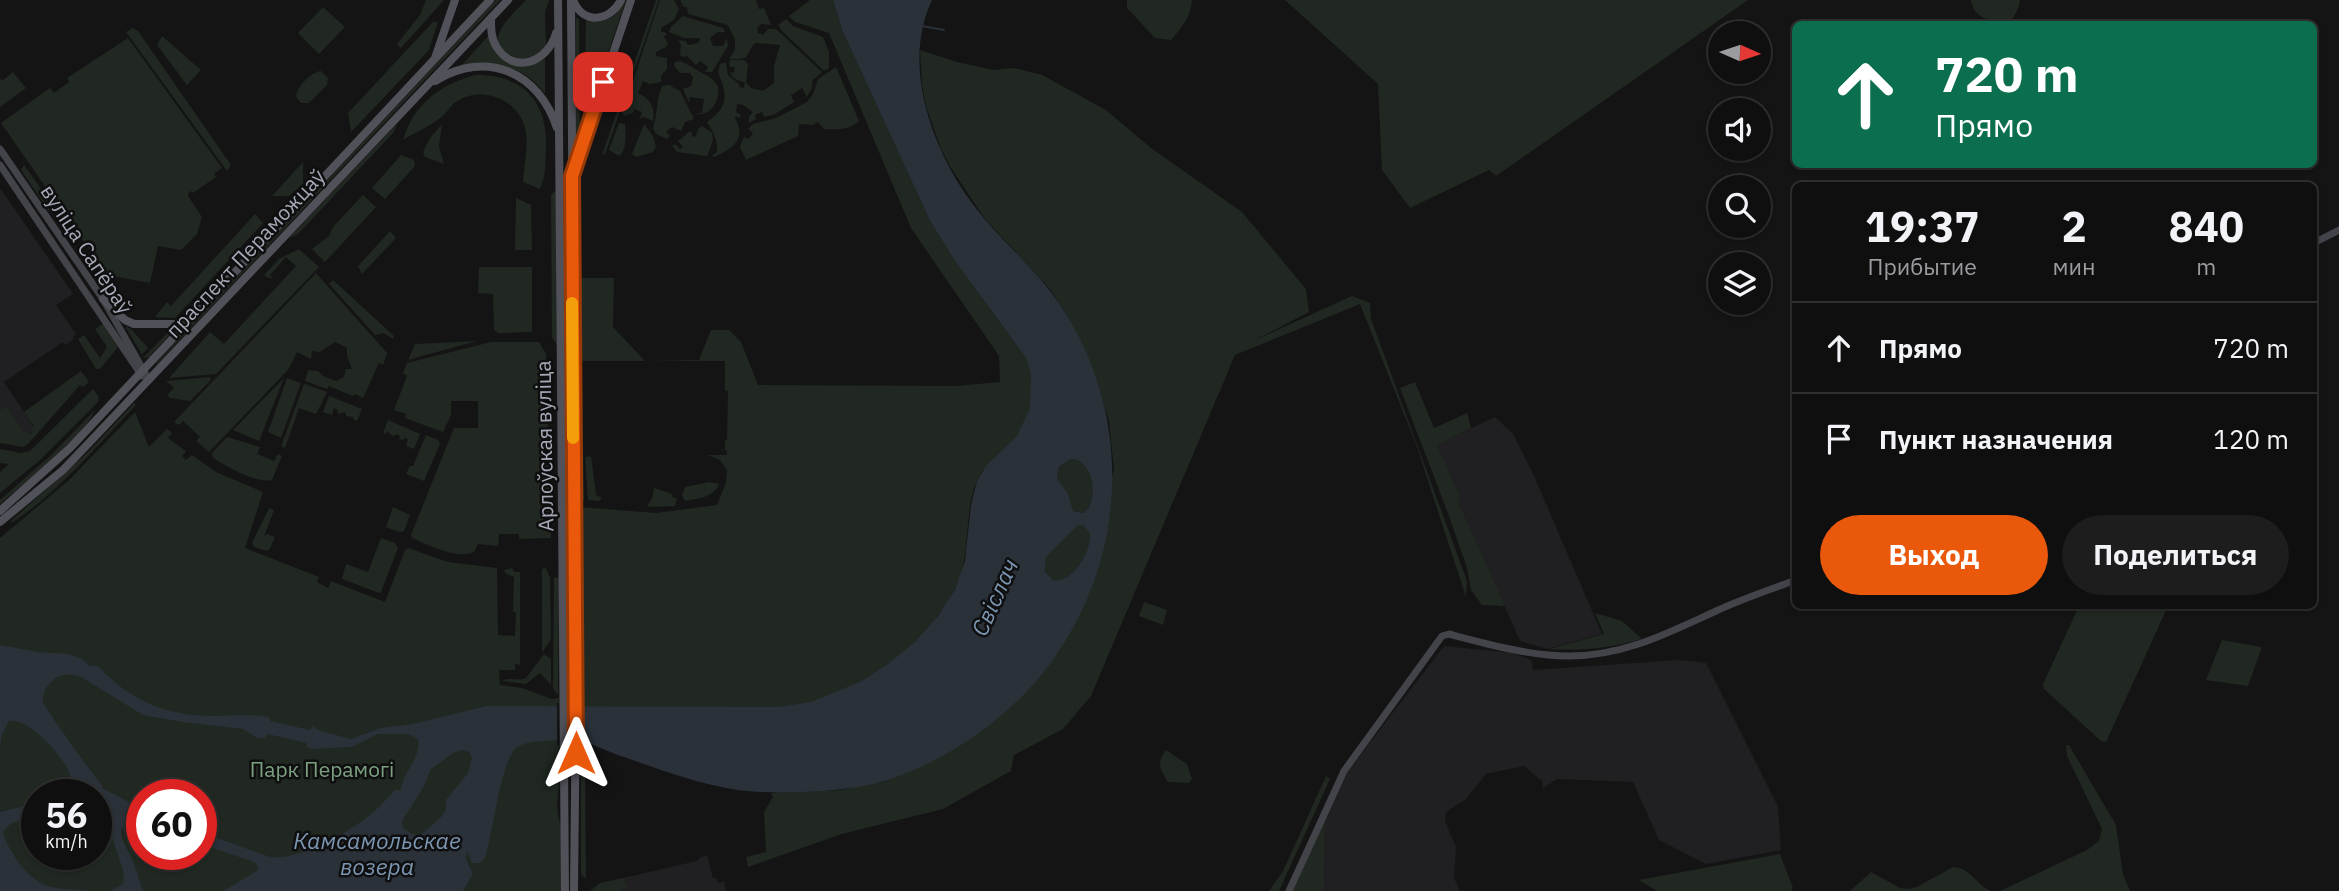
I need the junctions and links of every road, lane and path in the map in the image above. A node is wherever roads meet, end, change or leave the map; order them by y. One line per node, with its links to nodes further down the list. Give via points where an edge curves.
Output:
1 (455, 0): 10 (main road)
2 (490, 0): 10 (main road, праспект Пераможцаў)
3 (508, 0): 8 (main road, праспект Пераможцаў)
4 (558, 0): 9 (main road, Арлоўская вуліца)
5 (572, 0): 6 (main road, via 586,16 597,18 612,13); 15 (main road, Арлоўская вуліца)
6 (621, 0)
7 (631, 0): 15 (main road)
8 (491, 18): 9 (main road, via 494,44 505,57 522,63 548,50); 11 (main road, праспект Пераможцаў)
9 (558, 20): 12 (main road, Арлоўская вуліца)
10 (434, 61): 21 (main road, праспект Пераможцаў)
11 (426, 86): 12 (main road, via 465,69 509,71 541,94); 23 (main road, праспект Пераможцаў)
12 (560, 136): 18 (main road, Арлоўская вуліца)
13 (0, 149): 20 (street, вуліца Сапёраў)
14 (0, 165): 22 (street, вуліца Сапёраў)
15 (572, 176): 19 (main road, Арлоўская вуліца)
16 (2339, 230): 17 (street)
17 (2317, 241)
18 (561, 274): 19 (main road); 25 (main road, Арлоўская вуліца)
19 (572, 274): 24 (main road, Арлоўская вуліца)
20 (103, 299): 21 (main road, via 134,324); 22 (street, вуліца Сапёраў)
21 (187, 324): 22 (main road, праспект Пераможцаў)
22 (141, 371): 23 (street); 26 (main road, праспект Пераможцаў, via 70,449)
23 (149, 380): 27 (main road, праспект Пераможцаў, via 63,470)
24 (573, 504): 25 (main road); 29 (main road, Арлоўская вуліца, via 576,753)
25 (562, 506): 29 (main road, Арлоўская вуліца)
26 (0, 511)
27 (0, 522)
28 (1792, 582): 30 (street, via 1668,634 1593,654 1557,655 1442,636 1344,771)
29 (569, 891)
30 (1289, 891)

